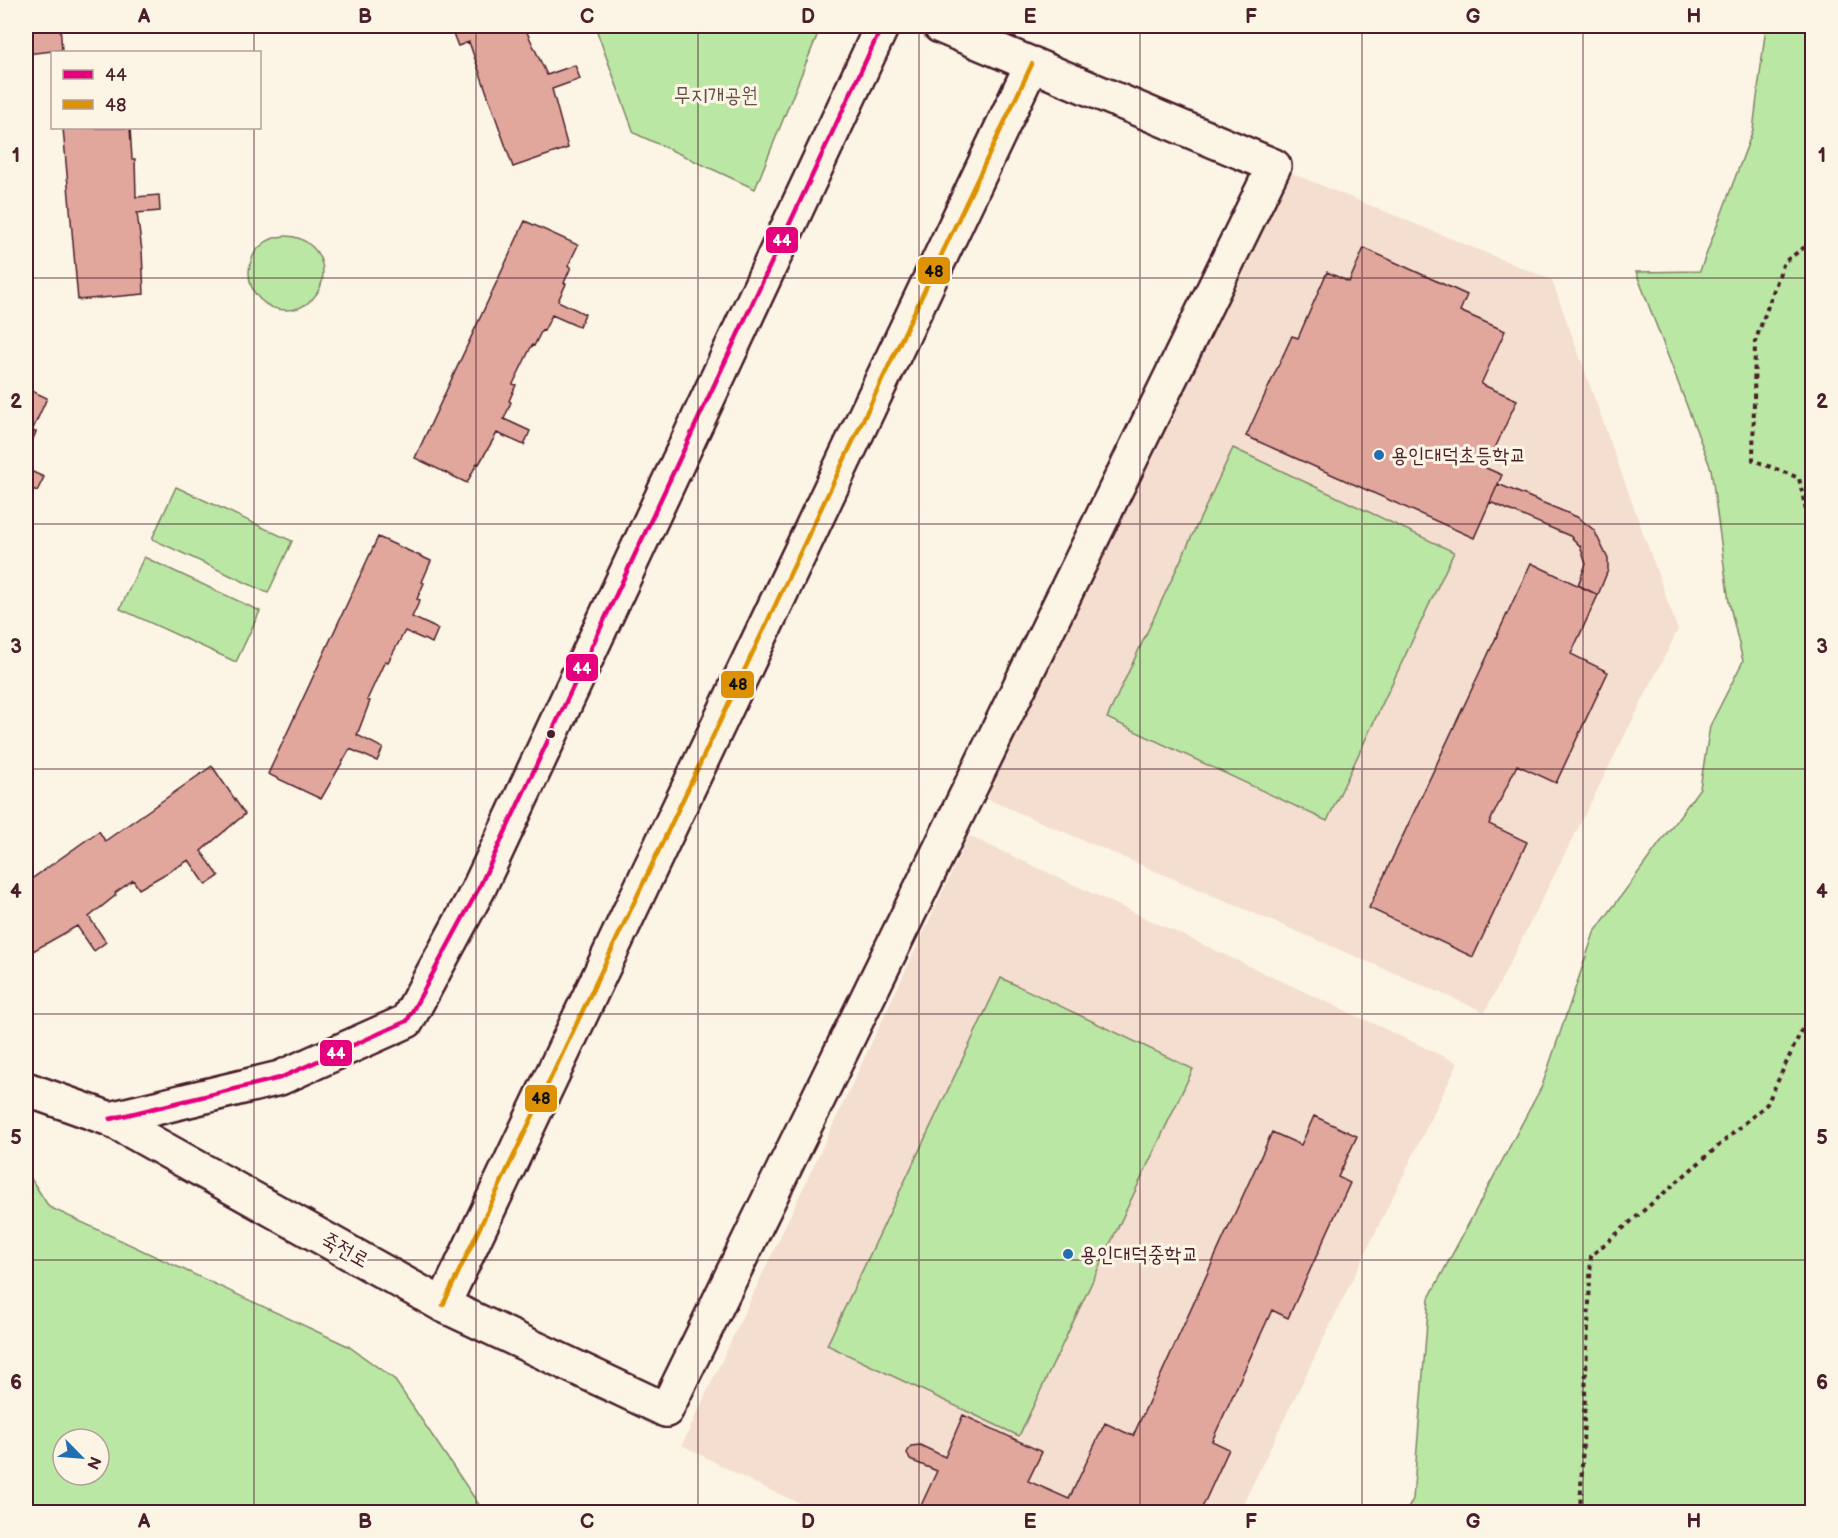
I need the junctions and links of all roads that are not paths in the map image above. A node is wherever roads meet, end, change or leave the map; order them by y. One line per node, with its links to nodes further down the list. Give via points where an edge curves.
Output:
1 (882, 26): 5 (street, via 478,890 407,1021 280,1078)
2 (940, 26): 3 (street)
3 (1032, 64): 6 (street); 6 (street, 죽전로, via 1274,166 666,1410)
4 (26, 1089): 5 (street, 죽전로)
5 (110, 1119): 6 (street, 죽전로)
6 (443, 1305)

